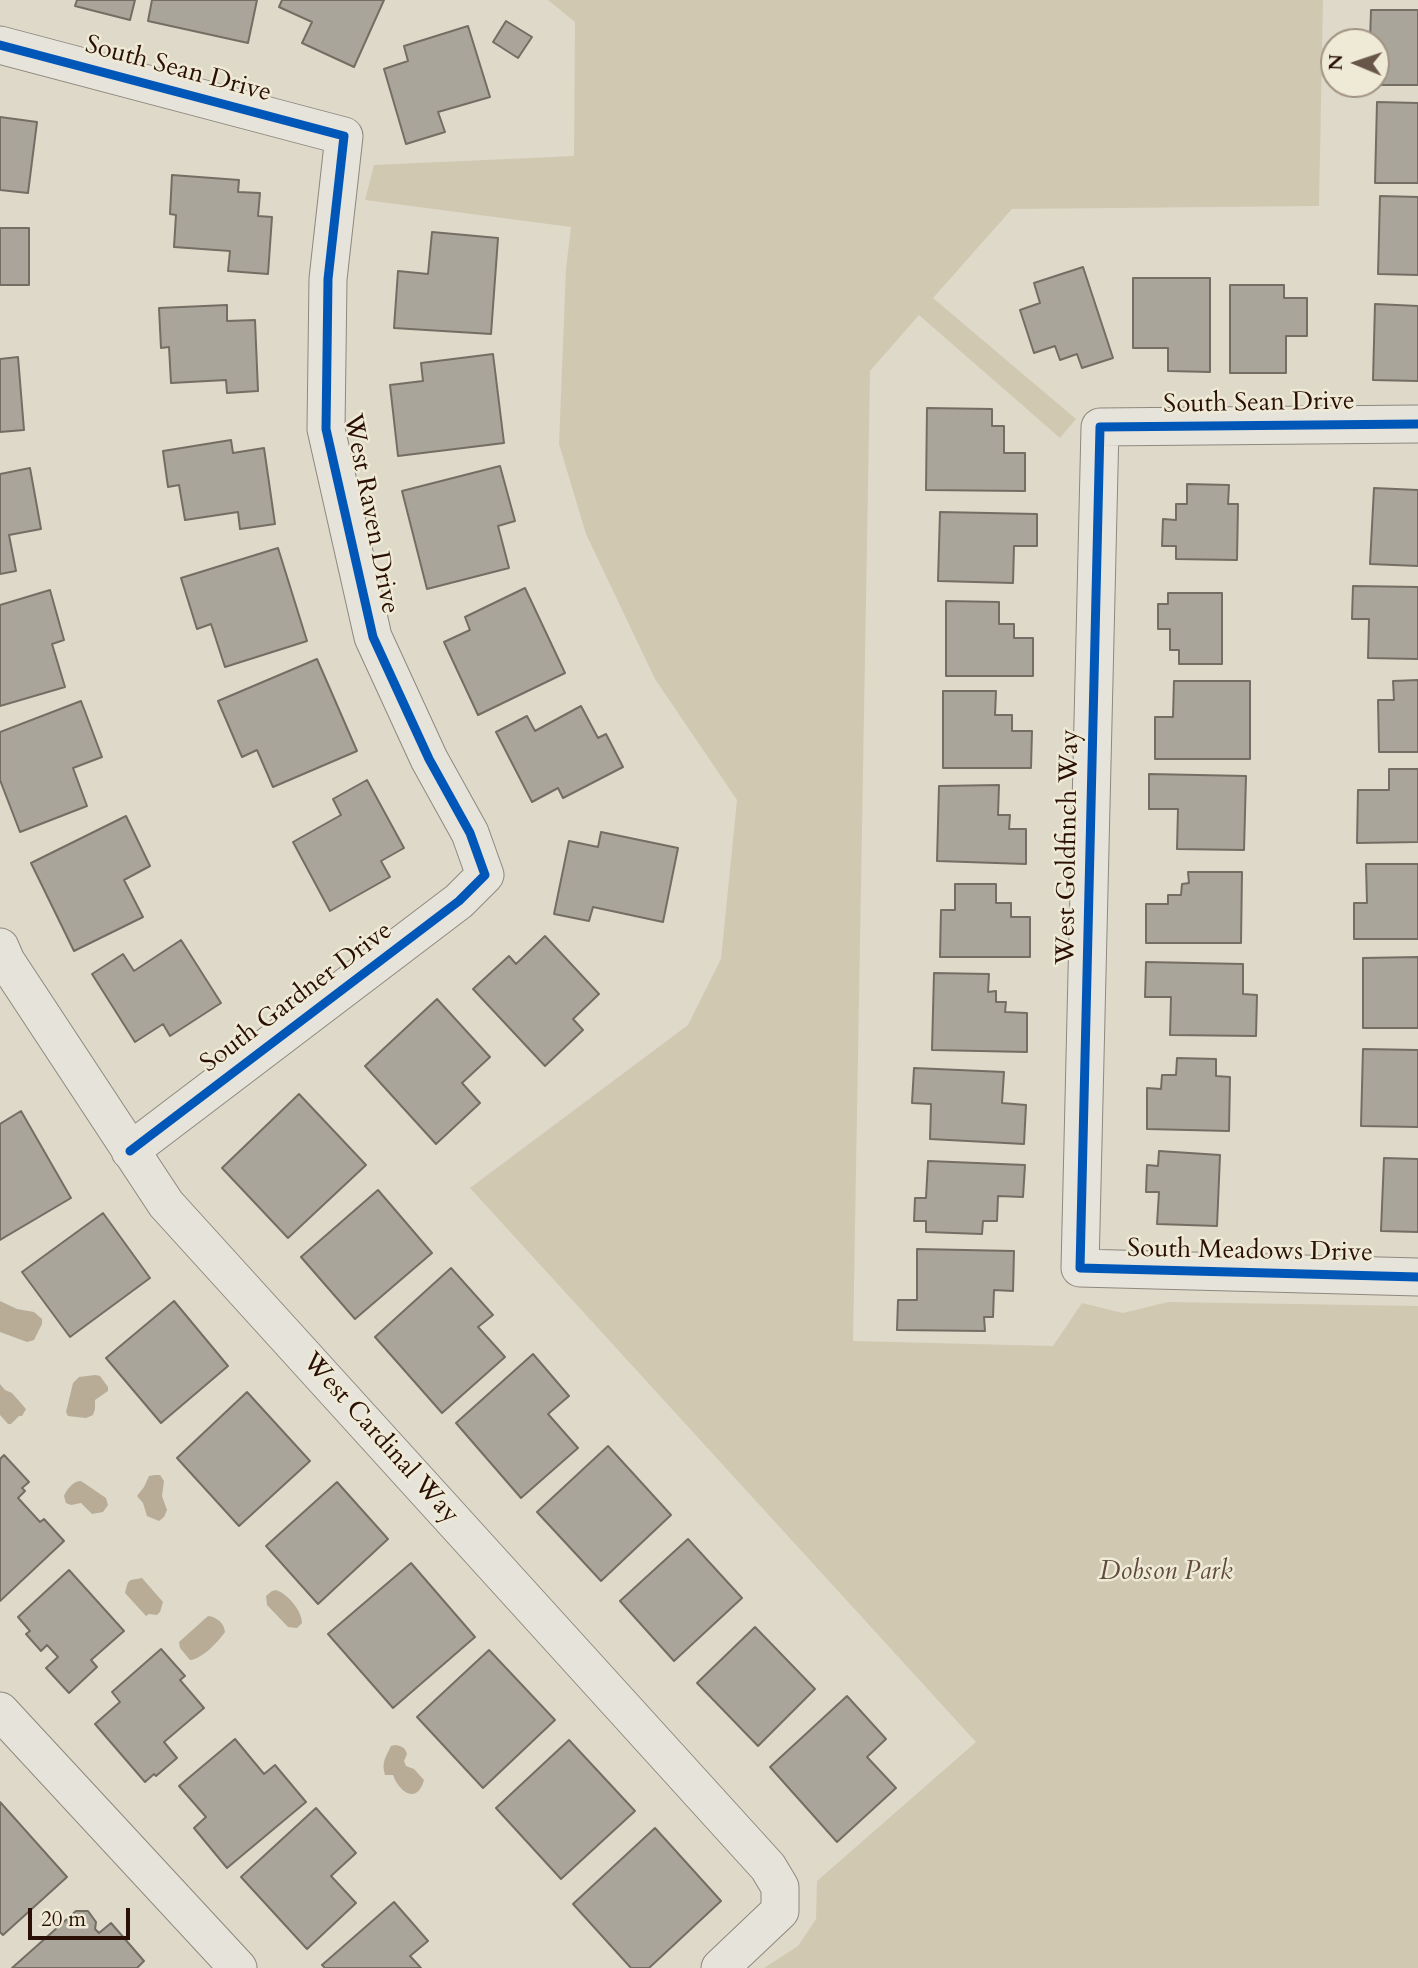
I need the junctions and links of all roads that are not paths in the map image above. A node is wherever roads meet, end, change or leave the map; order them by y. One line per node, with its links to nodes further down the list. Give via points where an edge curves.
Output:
1 (0, 45): 2 (street, South Sean Drive)
2 (344, 136): 5 (street, West Raven Drive, via 328,279 326,429 373,637 470,833)
3 (1418, 424): 4 (street, South Sean Drive)
4 (1100, 427): 8 (street, West Goldfinch Way)
5 (485, 875): 7 (street, South Gardner Drive, via 459,901)
6 (0, 947): 7 (street, West Cardinal Way)
7 (130, 1151): 12 (street, West Cardinal Way, via 166,1204 768,1867 779,1887 780,1911)
8 (1080, 1269): 9 (street, South Meadows Drive)
9 (1418, 1277)
10 (0, 1711): 11 (street)
11 (238, 1968)
12 (720, 1968)

